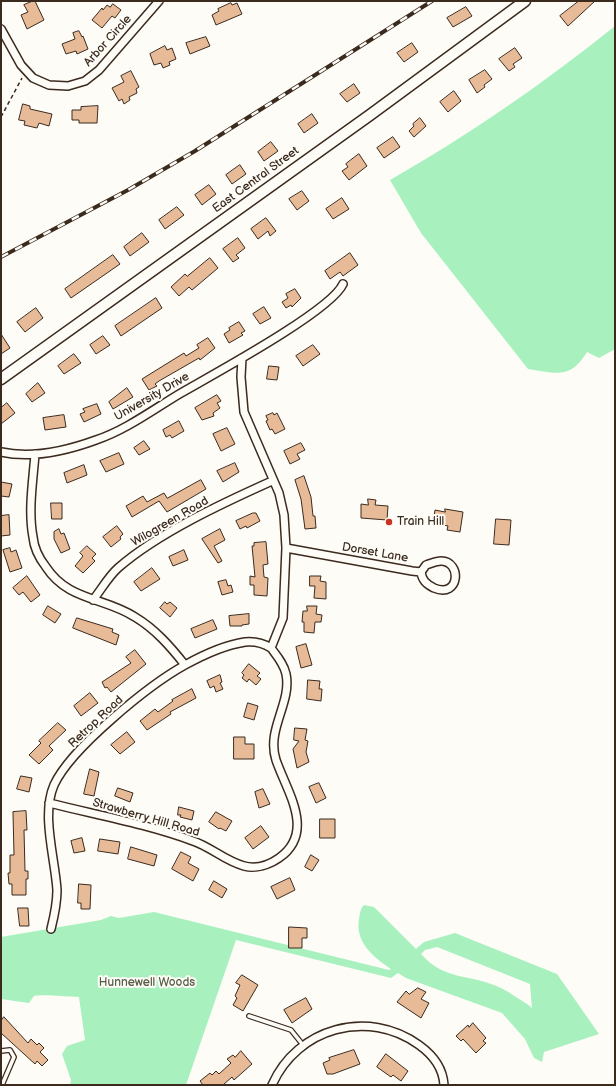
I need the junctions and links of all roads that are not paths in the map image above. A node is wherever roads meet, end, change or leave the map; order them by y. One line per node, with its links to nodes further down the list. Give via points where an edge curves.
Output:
1 (159, 1): 3 (street, Arbor Circle, via 99,70 84,81 68,86 49,85 33,78 25,70)
2 (525, 1): 6 (main road, East Central Street)
3 (1, 29)
4 (343, 284): 5 (street, University Drive, via 340,291 300,321)
5 (242, 358): 8 (street, University Drive, via 98,439 64,450); 9 (street, via 244,412)
6 (1, 379)
7 (1, 452): 8 (street, University Drive)
8 (35, 454): 12 (street, via 32,520 33,537 39,557 60,583 71,591)
9 (272, 481): 10 (street, via 284,515); 12 (street, Wilogreen Road, via 232,499 150,544 116,570)
10 (286, 548): 11 (street, Dorset Lane); 13 (street, via 282,618)
11 (421, 572): 11 (street, Dorset Lane, via 426,565 442,561 454,569 454,582 448,590 442,591 428,585)
12 (93, 600): 14 (street, via 133,616 166,641)
13 (271, 648): 14 (street, Retrop Road, via 262,643 246,642 221,648); 15 (street, Strawberry Hill Road, via 286,672 287,682 274,731 276,758 297,819 295,841 288,852 260,867 246,866 228,861 194,841)
14 (185, 665): 15 (street, Retrop Road, via 144,693 83,746 54,785)
15 (49, 803): 16 (street, Retrop Road, via 57,892)
16 (51, 929)
17 (249, 1016): 18 (lane, via 291,1030)
18 (303, 1045): 21 (street, via 286,1061); 22 (street, via 322,1034 344,1027 367,1026 390,1030 412,1040 431,1055 441,1071)
19 (1, 1051): 20 (lane, via 10,1050 14,1057)
20 (2, 1082)
21 (272, 1085)
22 (444, 1085)

